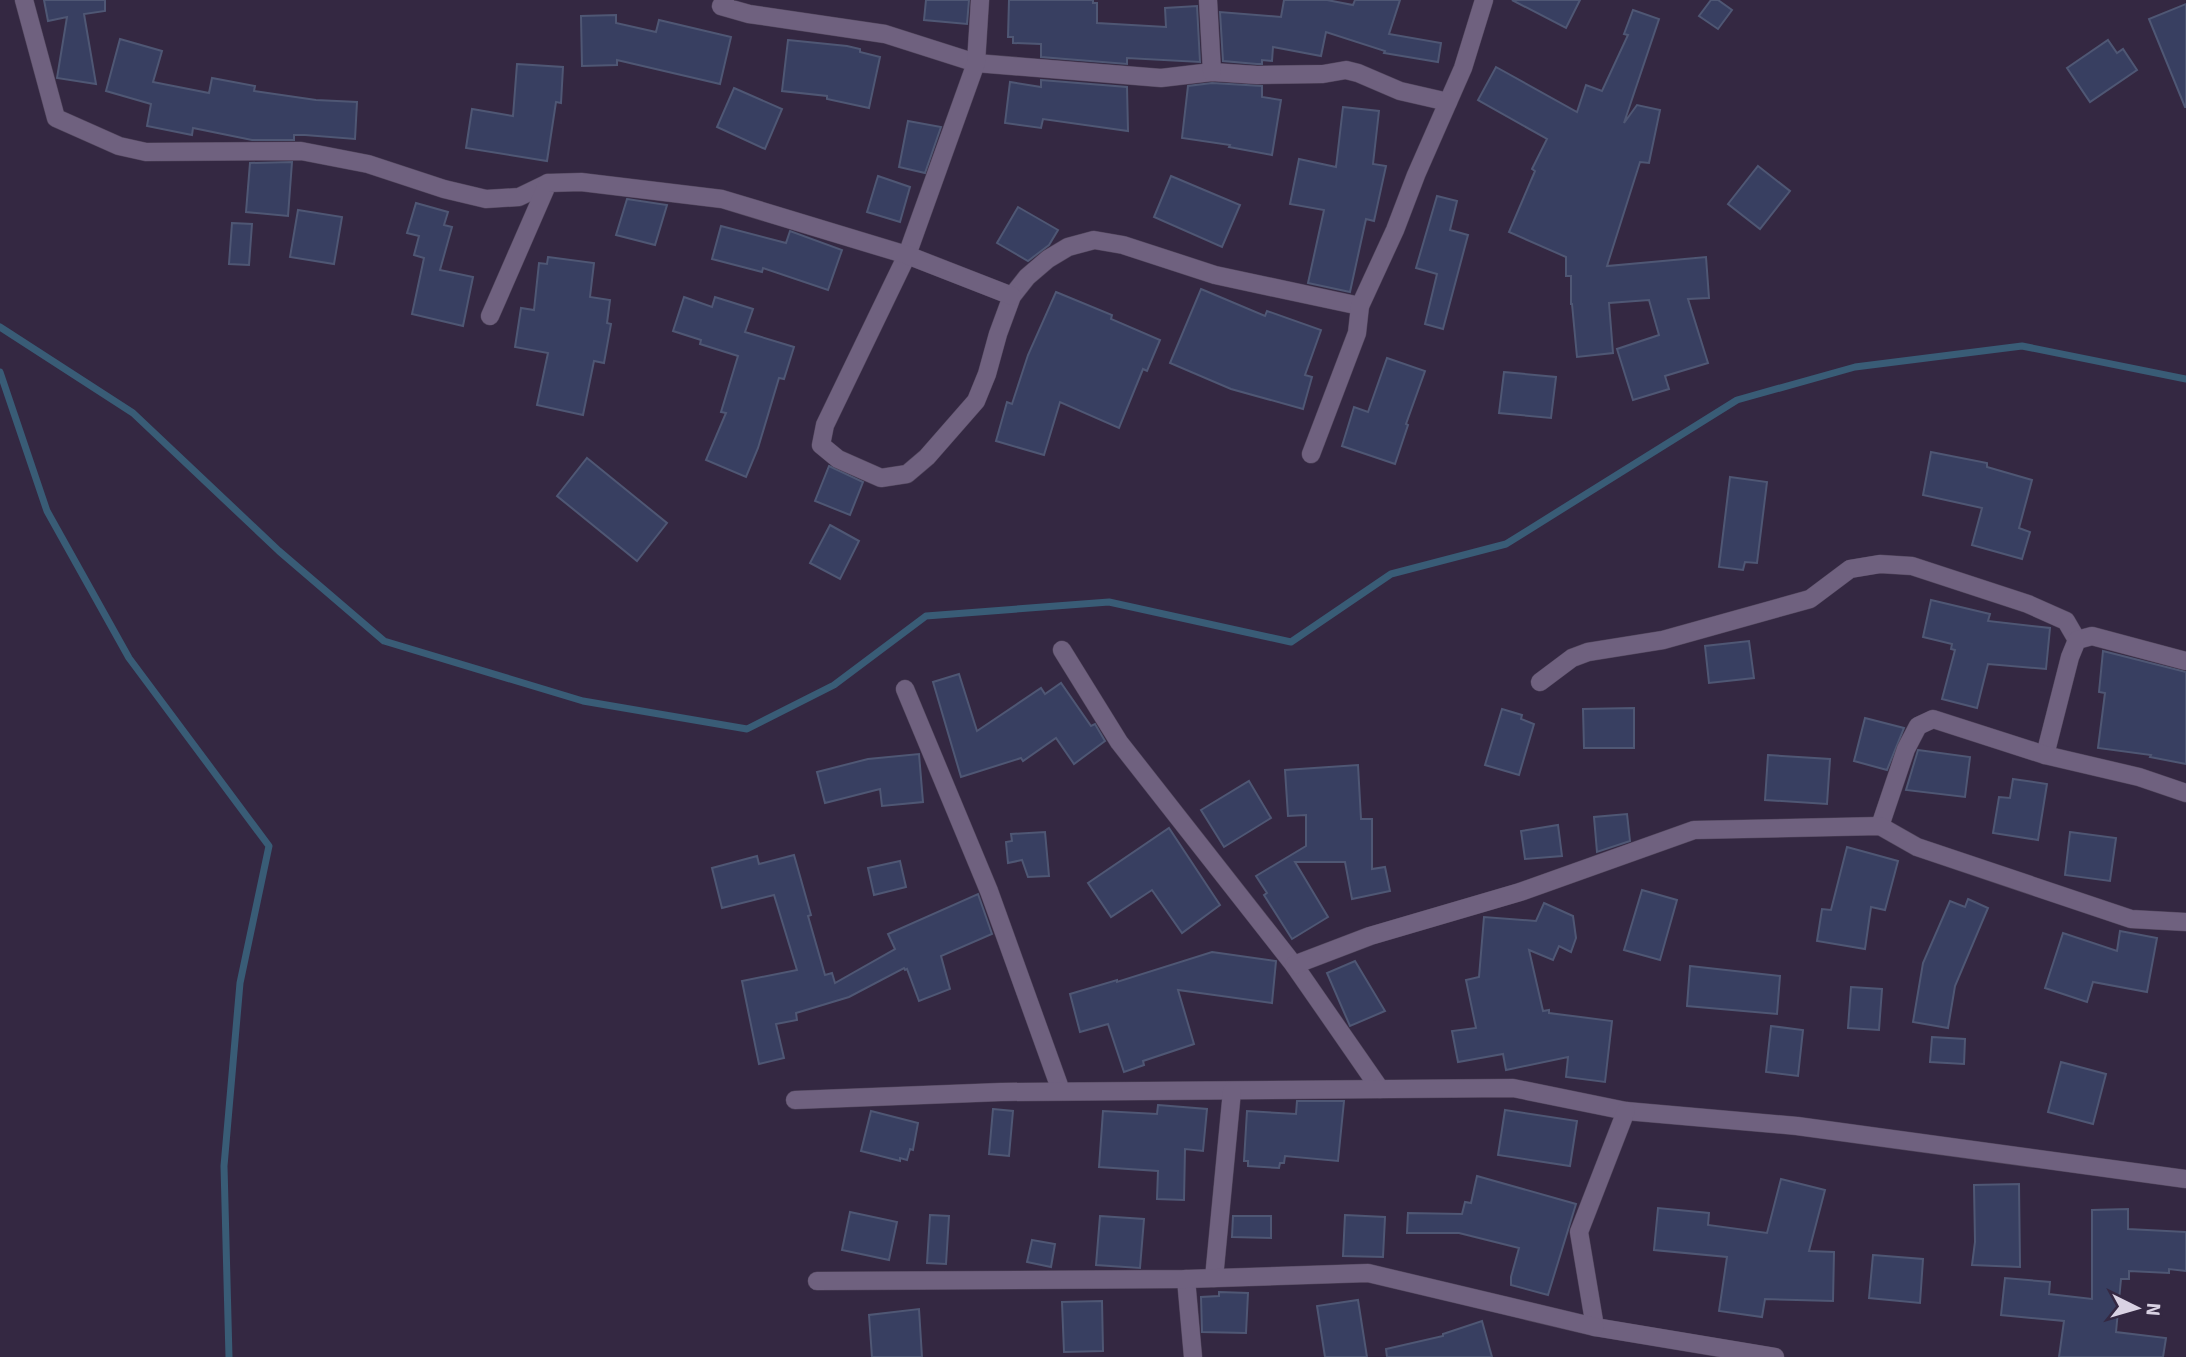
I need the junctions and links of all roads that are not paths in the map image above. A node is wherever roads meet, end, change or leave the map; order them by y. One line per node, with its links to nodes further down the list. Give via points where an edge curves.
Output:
1 (24, 0): 9 (street, via 56,118 119,146 146,152 301,150 368,164 486,199 519,197)
2 (725, 0): 6 (street, via 721,6 749,15 885,34)
3 (980, 0): 6 (street)
4 (1208, 0): 7 (street)
5 (1484, 0): 8 (street)
6 (976, 63): 7 (street, via 1161,78); 10 (street)
7 (1212, 72): 8 (street, via 1257,75 1346,70 1400,92)
8 (1448, 102): 12 (street)
9 (548, 183): 10 (street, via 580,181 722,199); 13 (street)
10 (907, 255): 11 (street); 11 (street, via 825,425 821,445 838,459 881,478 907,474 976,401)
11 (1012, 296): 12 (street, via 1048,259 1094,240 1124,245 1215,275)
12 (1360, 306): 14 (street, via 1357,333)
13 (490, 316)
14 (1311, 454)
15 (2077, 640): 17 (street, via 2092,636); 18 (street, via 2066,621 2028,604 1912,566 1880,564 1850,569 1810,599 1663,640 1588,652); 20 (street)
16 (1062, 650): 24 (street, via 1119,743)
17 (2186, 661)
18 (1540, 682)
19 (905, 689): 26 (street, via 989,891)
20 (2045, 755): 21 (street); 22 (street, via 1933,719 1918,726 1912,737)
21 (2186, 793)
22 (1880, 826): 23 (street, via 1917,847 2131,919); 24 (street, via 1695,830)
23 (2186, 922)
24 (1294, 965): 25 (street)
25 (1380, 1089): 27 (street); 29 (street, via 1513,1088)
26 (1061, 1091): 27 (street); 28 (street)
27 (1232, 1091): 31 (street)
28 (795, 1100)
29 (1626, 1111): 30 (street, via 1797,1126); 34 (street, via 1579,1232)
30 (2186, 1179)
31 (1214, 1278): 32 (street); 34 (street, via 1368,1273)
32 (1186, 1279): 33 (street); 35 (street)
33 (817, 1282)
34 (1595, 1327): 36 (street)
35 (1193, 1357)
36 (1775, 1357)

